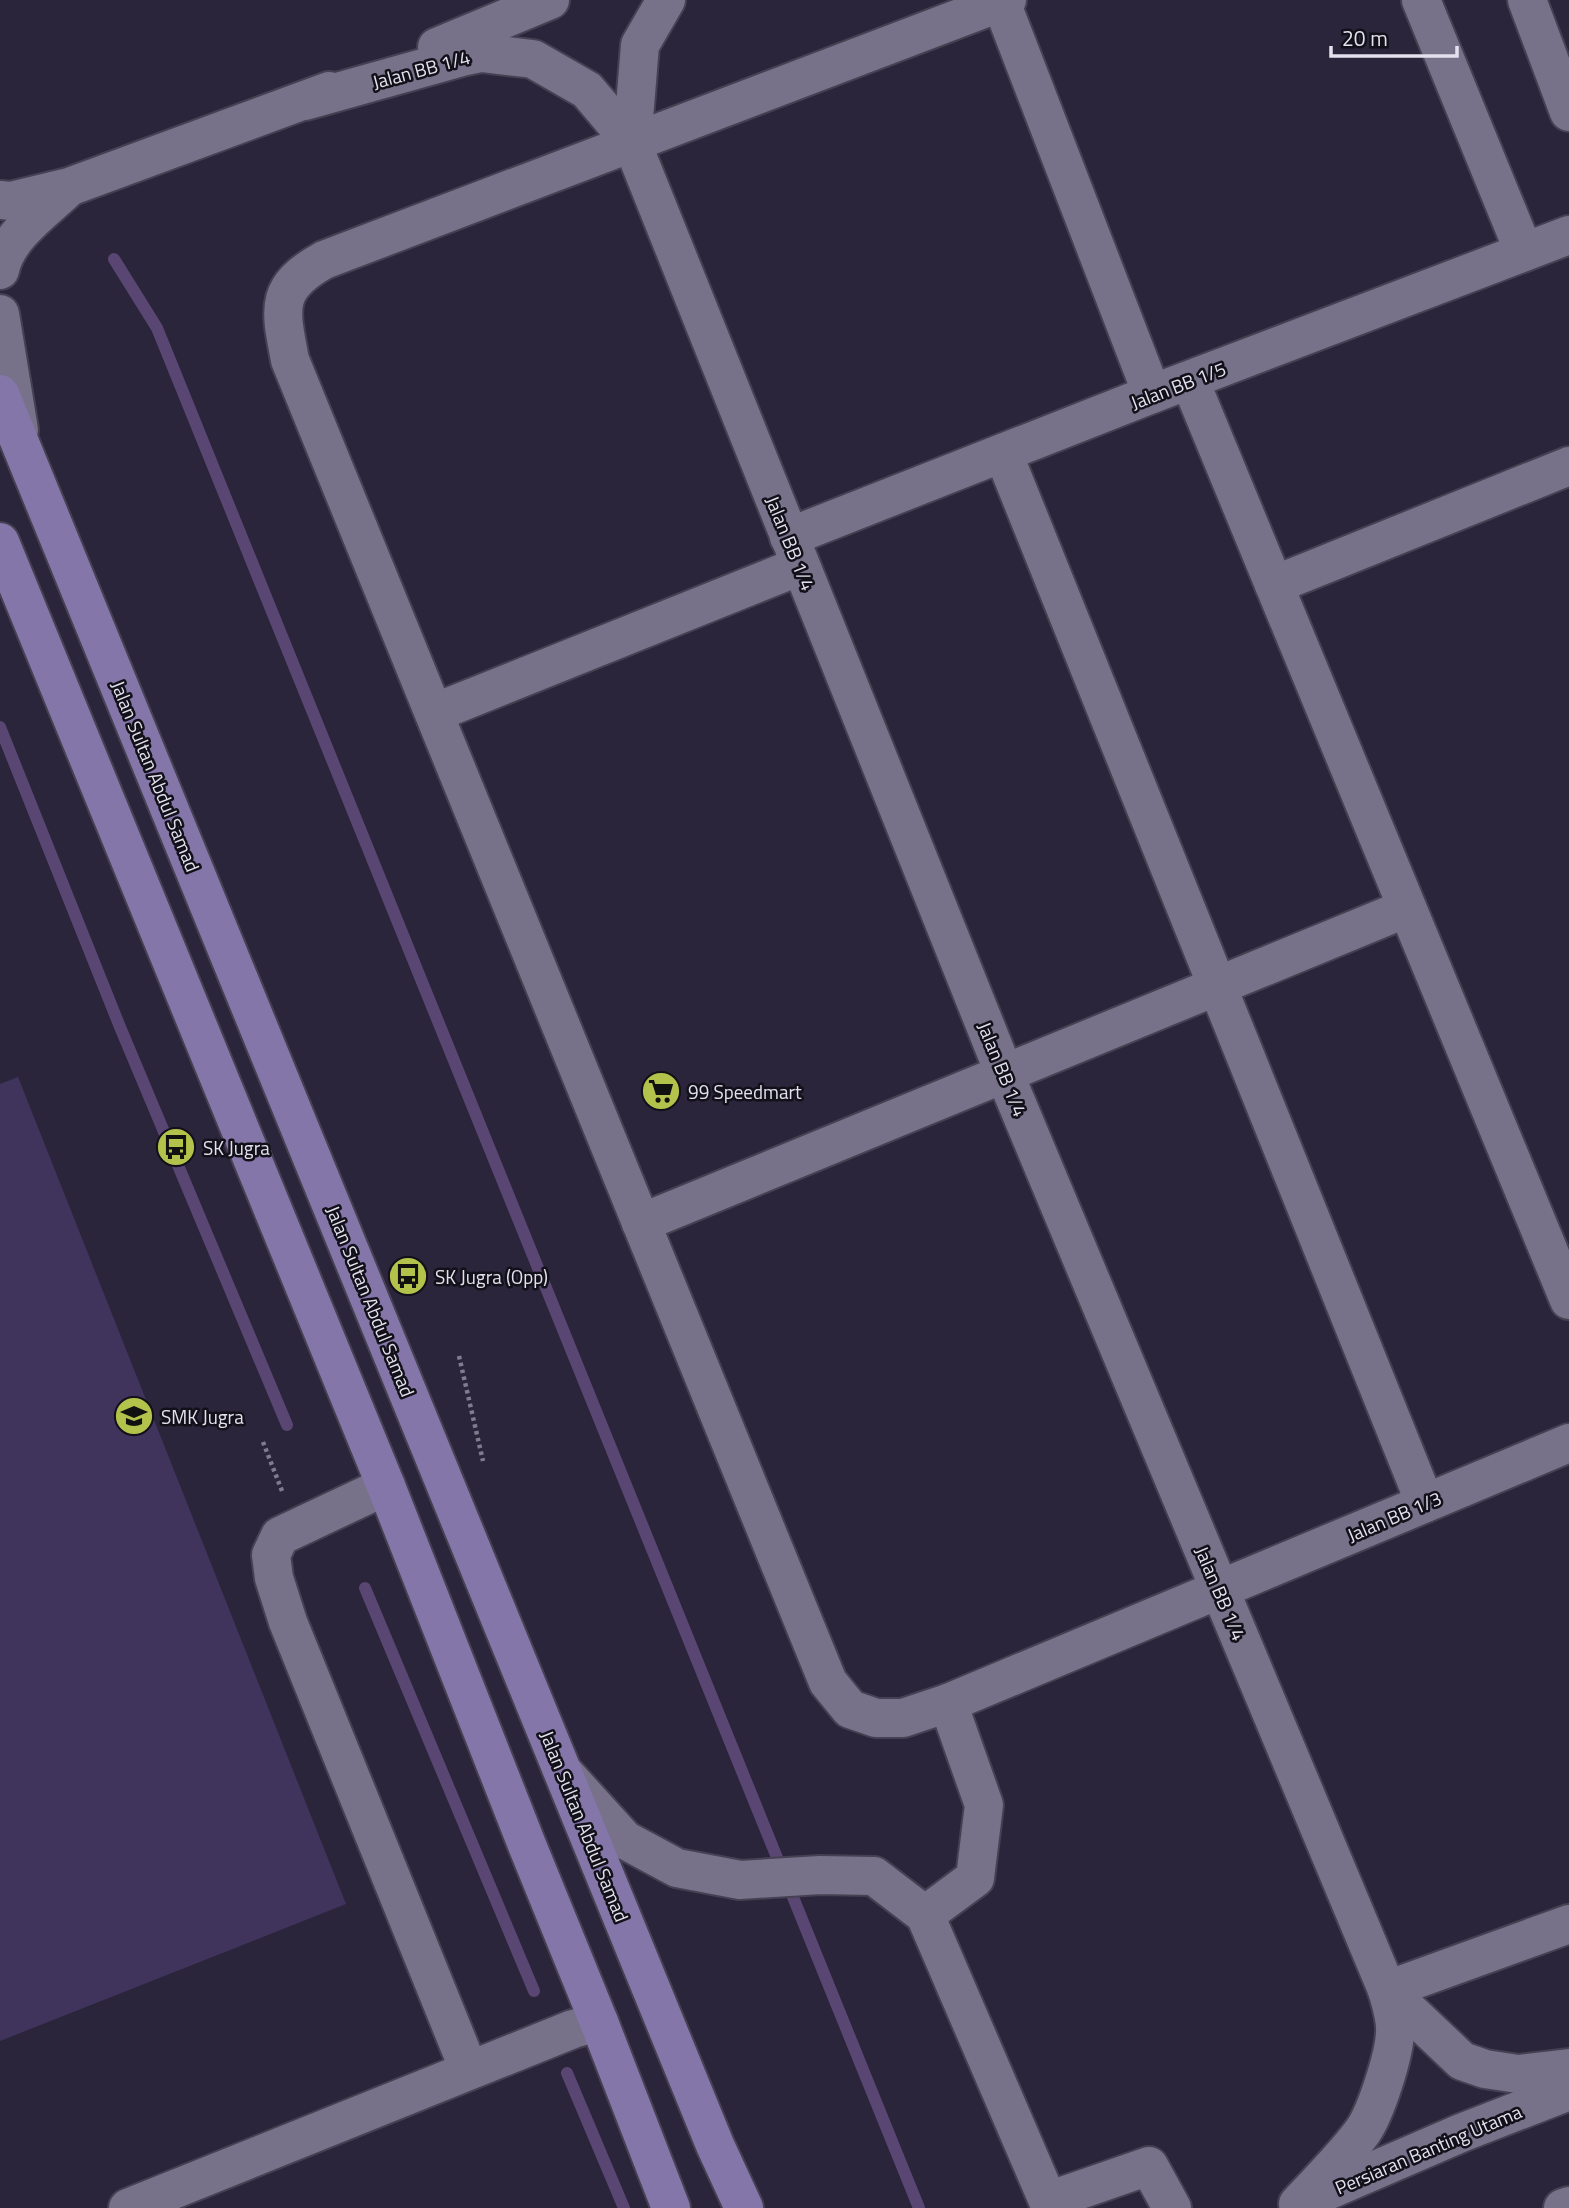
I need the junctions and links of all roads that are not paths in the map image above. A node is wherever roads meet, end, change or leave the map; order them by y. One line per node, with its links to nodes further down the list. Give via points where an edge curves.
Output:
1 (550, 0): 6 (street)
2 (666, 0): 8 (street, Jalan BB 1/4, via 640,45)
3 (1421, 0): 12 (street)
4 (1527, 0): 7 (street)
5 (1004, 1): 8 (street, Jalan BB 1/3); 17 (street)
6 (305, 101): 8 (street, Jalan BB 1/4, via 481,53 516,57 533,60 587,90); 9 (street)
7 (1569, 112)
8 (632, 143): 22 (street, Jalan BB 1/4); 24 (street, Jalan BB 1/3, via 324,260 302,273 288,289 282,319 290,360)
9 (69, 187): 10 (street); 13 (street, via 17,235)
10 (0, 200)
11 (1569, 235): 12 (street, Jalan BB 1/5)
12 (1524, 253): 15 (street, Jalan BB 1/5)
13 (0, 270)
14 (0, 314): 18 (street)
15 (1190, 381): 17 (street, Jalan BB 1/5); 23 (street)
16 (0, 394): 18 (main road, Jalan Sultan Abdul Samad)
17 (1152, 394): 19 (street, Jalan BB 1/5)
18 (22, 450): 36 (main road, Jalan Sultan Abdul Samad)
19 (1003, 453): 22 (street, Jalan BB 1/5); 26 (street)
20 (1569, 466): 23 (street)
21 (0, 542): 32 (main road)
22 (794, 552): 24 (street, Jalan BB 1/5); 27 (street, Jalan BB 1/4)
23 (1274, 585): 25 (street)
24 (434, 713): 28 (street, Jalan BB 1/3)
25 (1407, 908): 26 (street); 29 (street)
26 (1217, 986): 27 (street); 33 (street)
27 (1005, 1074): 28 (street); 34 (street, Jalan BB 1/4)
28 (642, 1223): 35 (street, Jalan BB 1/3, via 828,1682 850,1709 876,1718 903,1718)
29 (1556, 1230): 30 (street)
30 (1569, 1300)
31 (1569, 1443): 33 (street, Jalan BB 1/3)
32 (386, 1486): 40 (main road); 42 (street, via 280,1536 271,1555 274,1578)
33 (1425, 1503): 34 (street, Jalan BB 1/3)
34 (1220, 1590): 35 (street, Jalan BB 1/3); 39 (street, Jalan BB 1/4)
35 (948, 1703): 37 (street, via 984,1805 975,1878)
36 (562, 1771): 37 (street, via 625,1840 677,1868 740,1880 874,1876); 44 (main road, Jalan Sultan Abdul Samad)
37 (925, 1915): 51 (street, via 1048,2201 1149,2166)
38 (1569, 1924): 39 (street)
39 (1387, 1990): 41 (street, Jalan BB 1/4, via 1462,2061 1518,2074); 45 (street, Jalan BB 1/4, via 1395,2034 1377,2101 1365,2128 1346,2152)
40 (599, 2022): 42 (street); 48 (main road)
41 (1569, 2068)
42 (469, 2070): 47 (street)
43 (1569, 2091): 45 (street, Persiaran Banting Utama)
44 (715, 2145): 49 (main road, Jalan Sultan Abdul Samad); 50 (main road)
45 (1293, 2206)
46 (1569, 2206): 52 (street)
47 (128, 2208)
48 (671, 2208)
49 (744, 2208)
50 (756, 2208)
51 (1172, 2208)
52 (1563, 2208)

